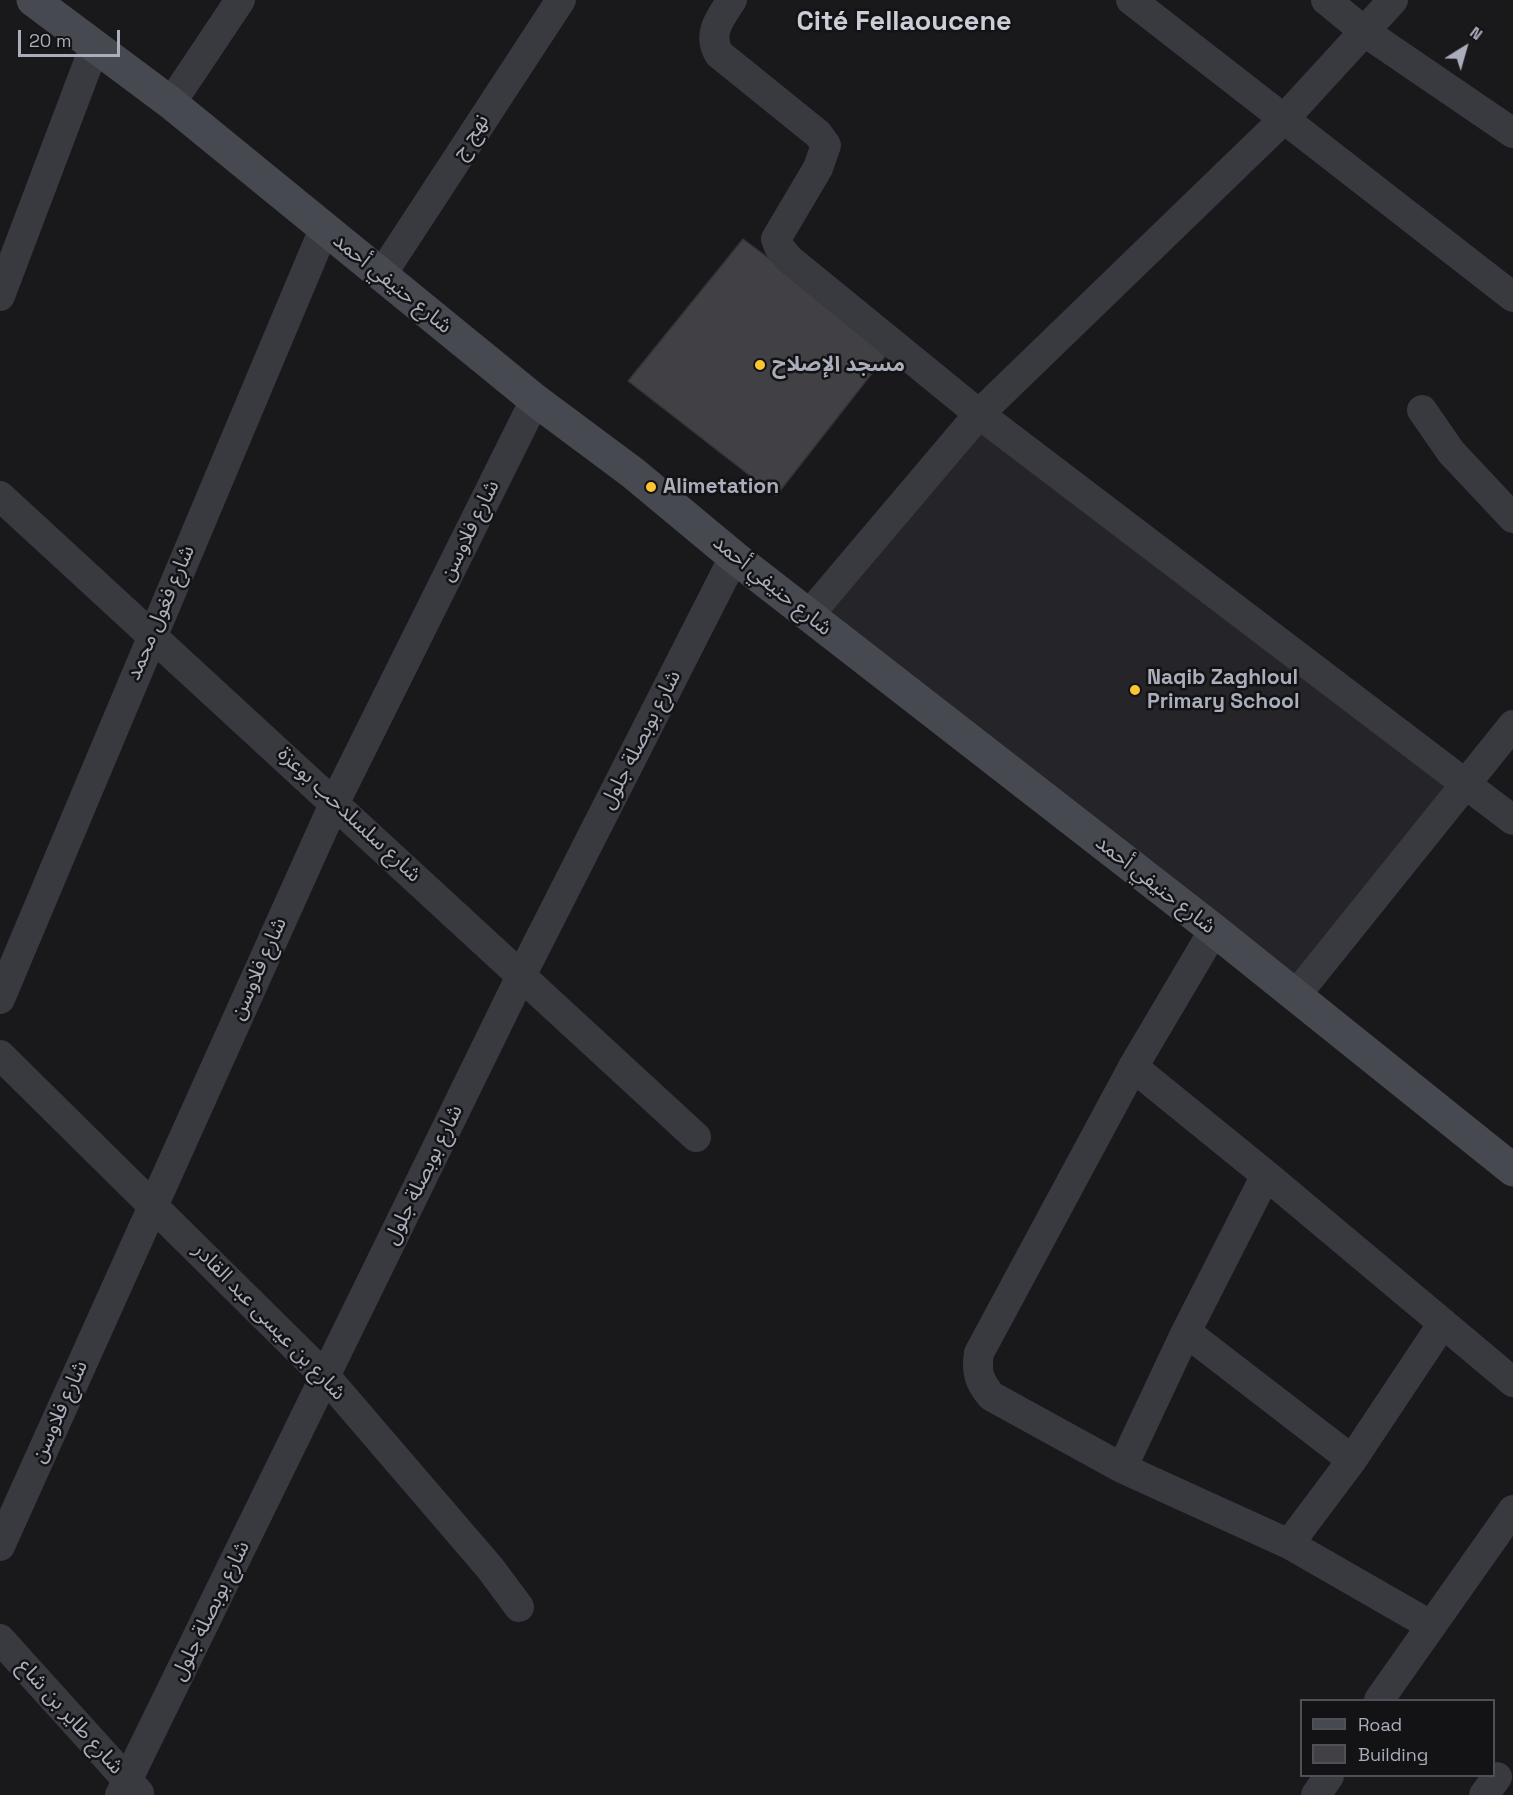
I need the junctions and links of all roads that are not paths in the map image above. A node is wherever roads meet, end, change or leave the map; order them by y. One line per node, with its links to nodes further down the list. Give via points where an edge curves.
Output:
1 (33, 0): 9 (street, شارع حنيفي أحمد)
2 (240, 0): 10 (street)
3 (561, 0): 14 (street, نهج ج)
4 (732, 0): 19 (street, via 714,31 712,43 719,54 818,134 826,145 818,168 779,231 779,247)
5 (1131, 0): 11 (street)
6 (1326, 0): 8 (street)
7 (1393, 0): 8 (street)
8 (1365, 32): 11 (street); 12 (street)
9 (94, 48): 10 (street, شارع حنيفي أحمد); 15 (street)
10 (171, 104): 13 (street, شارع حنيفي أحمد)
11 (1284, 119): 16 (street); 19 (street)
12 (1513, 133)
13 (324, 229): 14 (street, شارع حنيفي أحمد); 24 (street, شارع فغول محمد)
14 (382, 274): 17 (street, شارع حنيفي أحمد)
15 (0, 296)
16 (1513, 297)
17 (535, 400): 22 (street, شارع حنيفي أحمد, via 633,473); 27 (street, شارع فلاوسن)
18 (1422, 410): 21 (street, via 1451,452)
19 (979, 414): 23 (street); 26 (street)
20 (0, 496): 24 (street, شارع سلسلدحب بوعزة)
21 (1513, 518)
22 (734, 557): 23 (street, شارع حنيفي أحمد); 30 (street, شارع بوبصلة جلول)
23 (808, 616): 29 (street, شارع حنيفي أحمد)
24 (152, 634): 27 (street, شارع سلسلدحب بوعزة); 32 (street, شارع فغول محمد)
25 (1513, 725): 26 (street)
26 (1467, 785): 28 (street); 31 (street)
27 (335, 802): 30 (street, شارع سلسلدحب بوعزة); 38 (street, شارع فلاوسن)
28 (1513, 820)
29 (1214, 930): 31 (street, شارع حنيفي أحمد); 34 (street)
30 (522, 974): 35 (street, شارع سلسلدحب بوعزة); 41 (street, شارع بوبصلة جلول)
31 (1296, 995): 36 (street, شارع حنيفي أحمد)
32 (0, 999)
33 (0, 1055): 38 (street, شارع بن عيسى عبد القادر)
34 (1133, 1067): 37 (street); 44 (street, via 979,1353 977,1368 980,1382 991,1396)
35 (696, 1137)
36 (1513, 1170)
37 (1266, 1175): 39 (street); 40 (street)
38 (153, 1203): 41 (street, شارع بن عيسى عبد القادر); 47 (street, شارع فلاوسن)
39 (1443, 1323): 42 (street); 43 (street)
40 (1186, 1332): 43 (street); 44 (street)
41 (326, 1377): 48 (street, شارع بن عيسى عبد القادر); 53 (street, شارع بوبصلة جلول)
42 (1513, 1382)
43 (1352, 1460): 46 (street)
44 (1122, 1468): 46 (street)
45 (1513, 1510): 49 (street)
46 (1289, 1544): 49 (street)
47 (0, 1546)
48 (519, 1607)
49 (1430, 1625): 51 (street)
50 (0, 1639): 53 (street, شارع طاير بن شاع)
51 (1380, 1699)
52 (1328, 1777): 54 (street)
53 (129, 1790)
54 (1316, 1795)

